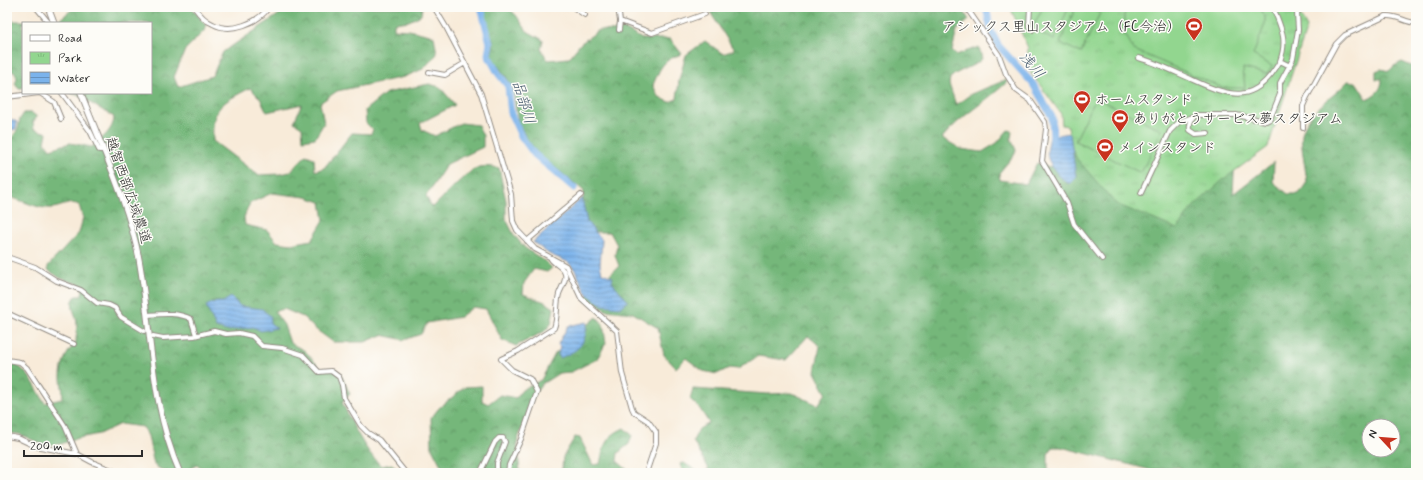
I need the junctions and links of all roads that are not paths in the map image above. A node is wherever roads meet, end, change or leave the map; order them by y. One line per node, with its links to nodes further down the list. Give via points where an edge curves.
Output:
1 (36, 7): 15 (street)
2 (48, 7): 16 (street)
3 (194, 7): 4 (street, via 211,24 232,28 254,20)
4 (269, 7)
5 (433, 7): 22 (street)
6 (573, 7): 13 (street)
7 (618, 7): 14 (street)
8 (966, 7): 40 (street, via 999,55 1006,74 1016,90 1030,100 1045,122 1042,161 1067,203 1074,224)
9 (1030, 7): 19 (street, via 1029,26)
10 (1273, 7): 21 (street, via 1284,36 1284,50)
11 (1300, 7): 23 (street, via 1296,46)
12 (705, 14): 14 (street, via 652,33)
13 (585, 15)
14 (620, 21): 18 (street)
15 (48, 22)
16 (54, 22)
17 (1416, 23): 32 (street, via 1386,16 1345,35 1336,44 1313,83 1303,106)
18 (619, 30)
19 (1032, 30)
20 (1139, 58): 21 (street, via 1217,91 1236,95 1249,93 1263,84)
21 (1280, 61): 23 (street)
22 (465, 63): 24 (street, via 445,75); 37 (street, via 481,94 511,194 513,221)
23 (1290, 66): 30 (street, via 1280,83 1276,109 1270,119 1266,121 1236,115 1197,115)
24 (429, 72)
25 (31, 94): 29 (street)
26 (41, 94): 31 (street, via 54,102)
27 (63, 94): 34 (street, via 90,131 99,150)
28 (81, 94): 34 (street, 越智西部広域農道)
29 (7, 97)
30 (1193, 118): 33 (street, via 1190,130 1196,134); 35 (street, via 1179,122 1170,131)
31 (61, 120)
32 (1303, 128)
33 (1208, 133)
34 (103, 150): 42 (street, 越智西部広域農道, via 133,234)
35 (1141, 193)
36 (581, 195): 37 (street)
37 (527, 241): 39 (street)
38 (7, 257): 43 (street, via 35,267 57,281 81,290 97,303 115,308 121,317)
39 (550, 259): 55 (street, via 564,270 566,275 559,296 557,322 554,328 501,359 512,370 530,379 537,392); 56 (street, via 566,266 581,298 617,331 622,373 632,408 648,421 656,432 656,443)
40 (1102, 259)
41 (7, 313): 46 (street)
42 (147, 315): 44 (street, via 186,316 191,319); 52 (street, 越智西部広域農道, via 160,408)
43 (144, 331)
44 (196, 335): 45 (street, via 158,339); 50 (street, via 214,331 252,336 262,346 282,348 303,355 319,372 334,373 339,377 344,398 361,426 379,440)
45 (153, 336)
46 (74, 344)
47 (7, 360): 49 (street, via 20,362 27,368 64,426)
48 (7, 436): 49 (street, via 35,446)
49 (77, 454): 51 (street)
50 (404, 471)
51 (119, 473)
52 (180, 473)
53 (480, 473): 54 (street, via 495,442 503,438 504,446 497,463)
54 (497, 473)
55 (508, 473)
56 (646, 473)

